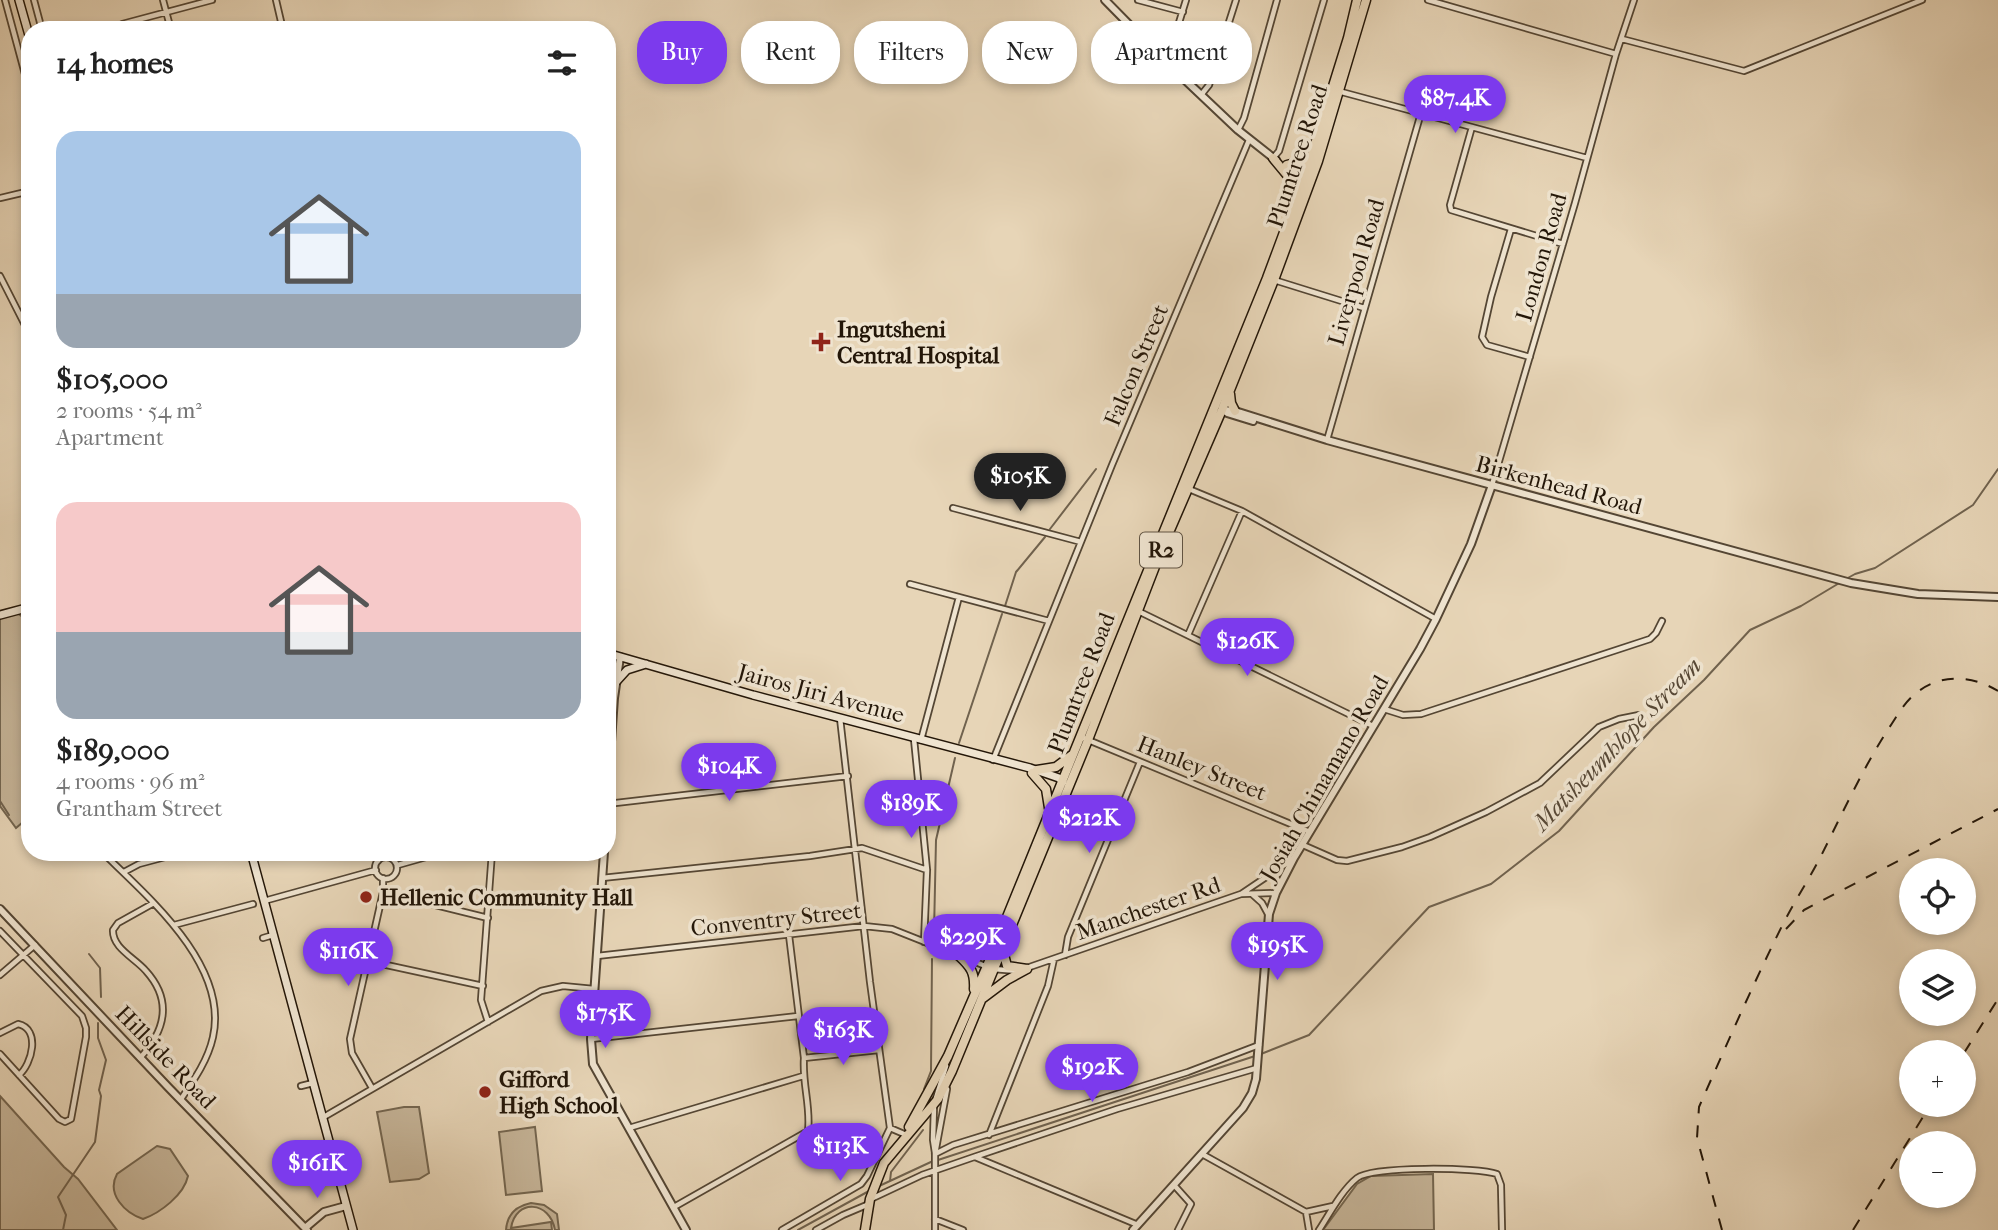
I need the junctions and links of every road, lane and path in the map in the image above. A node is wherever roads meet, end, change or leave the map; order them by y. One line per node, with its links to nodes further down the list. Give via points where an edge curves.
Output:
1 (5, 0): 29 (street)
2 (19, 0): 20 (main road)
3 (34, 0): 21 (street)
4 (163, 0): 18 (street)
5 (212, 0): 18 (street)
6 (275, 0): 24 (street)
7 (1105, 0): 25 (street)
8 (1138, 0): 19 (street)
9 (1186, 0): 19 (street)
10 (1236, 0): 32 (street, via 1209,85)
11 (1277, 0): 35 (street)
12 (1324, 0): 37 (street, via 1283,141)
13 (1357, 0): 31 (highway, Plumtree Road / R2)
14 (1366, 0): 31 (highway, Plumtree Road / R2)
15 (1428, 0): 28 (street)
16 (1634, 0): 27 (street, London Road)
17 (1922, 0): 27 (street, via 1744,71)
18 (166, 12): 22 (street); 23 (street)
19 (1183, 12): 26 (street)
20 (25, 21)
21 (40, 21)
22 (133, 21)
23 (168, 21)
24 (281, 21)
25 (1126, 21)
26 (1180, 21)
27 (1622, 39): 28 (street, London Road)
28 (1616, 54): 38 (street, London Road)
29 (21, 60)
30 (1189, 84): 32 (street)
31 (1335, 90): 33 (street); 39 (highway, Plumtree Road / R2)
32 (1201, 95): 35 (street)
33 (1421, 113): 34 (street); 50 (street, Liverpool Road)
34 (1472, 127): 38 (street); 46 (street, via 1450,208)
35 (1238, 130): 36 (street)
36 (1249, 140): 37 (street); 63 (street, Falcon Street)
37 (1273, 158): 40 (street); 45 (highway, via 1292,181)
38 (1587, 158): 47 (street, London Road)
39 (1315, 159): 40 (highway); 41 (highway); 42 (highway, Plumtree Road / R2)
40 (1287, 165): 41 (street)
41 (1306, 173): 42 (highway); 45 (highway, Plumtree Road / R2)
42 (1310, 187): 49 (highway, Plumtree Road / R2)
43 (21, 193): 44 (street)
44 (0, 198)
45 (1297, 198): 49 (highway, Plumtree Road / R2)
46 (1511, 229): 47 (street); 52 (street, via 1482,337 1487,345)
47 (1563, 244): 52 (street, London Road)
48 (0, 276): 51 (street)
49 (1270, 279): 50 (street); 53 (highway, Plumtree Road / R2); 54 (highway, Plumtree Road / R2)
50 (1364, 308): 58 (street, Liverpool Road)
51 (21, 317)
52 (1530, 356): 59 (street, London Road)
53 (1230, 391): 55 (highway, Plumtree Road / R2); 56 (highway)
54 (1218, 395): 55 (highway); 57 (highway, Plumtree Road / R2)
55 (1222, 410): 56 (street, Birkenhead Road); 57 (highway)
56 (1234, 414): 57 (highway); 58 (street, Birkenhead Road)
57 (1213, 420): 60 (highway, Plumtree Road / R2)
58 (1327, 440): 59 (street, Birkenhead Road)
59 (1492, 485): 66 (street, Birkenhead Road, via 1851,583 1918,594); 70 (street, Josiah Chinamano Road)
60 (1185, 487): 62 (street); 67 (highway, Plumtree Road / R2)
61 (953, 508): 63 (street)
62 (1242, 511): 70 (street); 73 (street)
63 (1081, 542): 71 (street, Falcon Street)
64 (910, 584): 65 (street)
65 (959, 597): 71 (street); 83 (street)
66 (1998, 597)
67 (1134, 609): 73 (street); 84 (highway, Plumtree Road / R2)
68 (21, 610): 69 (main road)
69 (0, 615)
70 (1436, 619): 79 (street, Josiah Chinamano Road)
71 (1048, 621): 86 (street, Falcon Street)
72 (1662, 621): 79 (street, via 1650,639 1420,714)
73 (1188, 635): 82 (street)
74 (616, 656): 75 (main road, Jairos Jiri Avenue)
75 (620, 657): 76 (main road, Jairos Jiri Avenue); 77 (street)
76 (646, 664): 77 (main road, via 627,670); 81 (main road, Jairos Jiri Avenue)
77 (617, 681): 78 (street)
78 (616, 693)
79 (1384, 709): 82 (street, Josiah Chinamano Road)
80 (1639, 715): 96 (street, via 1599,727 1540,783 1430,837 1347,860 1336,860)
81 (840, 717): 83 (main road, Jairos Jiri Avenue); 90 (street)
82 (1373, 726): 95 (street, Josiah Chinamano Road)
83 (917, 739): 86 (main road, Jairos Jiri Avenue); 109 (street)
84 (1084, 739): 85 (highway, Plumtree Road / R2); 87 (street, Hanley Street); 89 (highway, Plumtree Road / R2)
85 (1075, 751): 88 (highway, via 1056,767); 91 (highway, Plumtree Road / R2)
86 (993, 760): 88 (main road, Jairos Jiri Avenue)
87 (1140, 762): 95 (street, Hanley Street); 136 (street, via 1068,937)
88 (1032, 770): 91 (main road, Jairos Jiri Avenue); 94 (highway, via 1046,789)
89 (1074, 774): 91 (highway); 92 (highway, Plumtree Road / R2)
90 (848, 776): 93 (street); 97 (street)
91 (1063, 782): 92 (highway); 94 (highway, Plumtree Road / R2)
92 (1065, 795): 132 (highway, Plumtree Road / R2)
93 (616, 801)
94 (1049, 814): 129 (highway, Plumtree Road / R2)
95 (1310, 832): 96 (street, Josiah Chinamano Road)
96 (1303, 845): 98 (street, Josiah Chinamano Road)
97 (855, 848): 109 (street); 112 (street); 124 (street)
98 (1294, 858): 115 (street, Josiah Chinamano Road); 116 (street)
99 (112, 861): 110 (street)
100 (150, 861): 110 (street)
101 (253, 861): 117 (main road)
102 (378, 861): 108 (street)
103 (394, 861): 107 (street)
104 (411, 861): 107 (street)
105 (491, 861): 122 (street)
106 (603, 861): 112 (street)
107 (397, 865): 111 (street, via 393,877)
108 (376, 870): 111 (street); 117 (street)
109 (927, 870): 130 (street)
110 (124, 872): 118 (street)
111 (383, 878): 113 (street)
112 (602, 878): 134 (street)
113 (383, 892): 122 (street); 138 (street)
114 (1251, 893): 115 (street); 116 (street); 121 (street)
115 (1276, 893): 121 (street, Josiah Chinamano Road)
116 (1241, 894): 136 (street, Manchester Rd)
117 (264, 901): 126 (main road)
118 (152, 904): 123 (street); 153 (street, via 113,930 119,946 151,977 163,1005 156,1040)
119 (253, 904): 123 (street)
120 (0, 909): 131 (street, Hillside Road)
121 (1269, 914): 149 (street, Josiah Chinamano Road)
122 (488, 918): 142 (street)
123 (174, 925): 162 (street, via 204,972 215,1004 209,1051)
124 (864, 926): 127 (street, Conventry Street); 130 (street, Conventry Street, via 892,929); 150 (street)
125 (0, 930): 133 (street)
126 (273, 935): 128 (street); 159 (main road)
127 (789, 935): 134 (street, Conventry Street); 145 (street)
128 (263, 938)
129 (998, 939): 135 (highway, via 981,953); 139 (highway, Plumtree Road / R2)
130 (924, 942): 135 (street, Conventry Street)
131 (36, 945): 133 (street); 153 (street, Hillside Road)
132 (1002, 949): 139 (highway, Plumtree Road / R2); 140 (highway, via 1007,965)
133 (23, 956): 141 (street); 157 (street, via 82,1016 86,1028 73,1115 65,1122 59,1119)
134 (597, 956): 143 (street)
135 (959, 956): 139 (street, Conventry Street); 144 (highway, via 974,973)
136 (1065, 956): 137 (street, Manchester Rd)
137 (1054, 960): 140 (street, Manchester Rd); 169 (street)
138 (368, 961): 142 (street); 161 (street, via 350,1039 352,1053)
139 (990, 968): 140 (street, Manchester Rd); 144 (highway, Plumtree Road / R2)
140 (1027, 969): 144 (highway)
141 (0, 975)
142 (482, 986): 146 (street)
143 (594, 989): 146 (street, via 554,987); 148 (street)
144 (977, 998): 152 (highway, Plumtree Road / R2); 156 (highway, Plumtree Road / R2)
145 (797, 1016): 148 (street); 154 (street)
146 (488, 1022): 161 (street)
147 (0, 1033): 157 (street, via 18,1024 32,1035 29,1065)
148 (591, 1039): 165 (street, via 593,1064)
149 (1259, 1046): 155 (street, Josiah Chinamano Road); 169 (street)
150 (879, 1050): 154 (street); 166 (street)
151 (0, 1054): 157 (street)
152 (948, 1056): 163 (street); 168 (highway, Plumtree Road / R2)
153 (140, 1058): 162 (street, Hillside Road)
154 (804, 1058): 158 (street)
155 (1257, 1068): 171 (street, Josiah Chinamano Road, via 1248,1101); 173 (street, via 1117,1108)
156 (952, 1071): 163 (highway, Plumtree Road / R2); 172 (street)
157 (19, 1075)
158 (803, 1076): 165 (street); 167 (street)
159 (313, 1083): 160 (street); 164 (main road)
160 (301, 1086)
161 (372, 1088): 164 (street)
162 (181, 1099): 184 (street, Hillside Road)
163 (934, 1104): 170 (highway, Plumtree Road / R2); 172 (street)
164 (321, 1119): 179 (main road)
165 (628, 1128): 180 (street)
166 (890, 1128): 168 (street); 174 (street)
167 (808, 1131): 174 (street); 180 (street)
168 (904, 1134): 170 (highway, Plumtree Road / R2)
169 (989, 1135): 172 (street, via 953,1144)
170 (896, 1147): 177 (highway, R2, via 884,1163)
171 (1202, 1154): 176 (street, Josiah Chinamano Road); 181 (street)
172 (935, 1155): 175 (street)
173 (974, 1157): 175 (street); 183 (street)
174 (875, 1159): 187 (street, via 859,1186)
175 (936, 1169): 177 (street); 182 (street)
176 (1174, 1185): 183 (street, Josiah Chinamano Road); 192 (street, via 1191,1205)
177 (871, 1199): 188 (street); 189 (highway, R2)
178 (1336, 1204): 181 (street); 194 (street); 195 (street, via 1356,1179 1373,1172 1493,1172 1501,1185)
179 (346, 1206): 184 (street, via 324,1212); 185 (main road)
180 (674, 1207): 186 (street)
181 (1306, 1212): 193 (street)
182 (935, 1219): 190 (street); 191 (street)
183 (1135, 1228)
184 (306, 1229)
185 (353, 1230)
186 (686, 1230)
187 (782, 1230)
188 (816, 1230)
189 (865, 1230)
190 (936, 1230)
191 (963, 1230)
192 (1178, 1230)
193 (1310, 1230)
194 (1319, 1230)
195 (1502, 1230)

